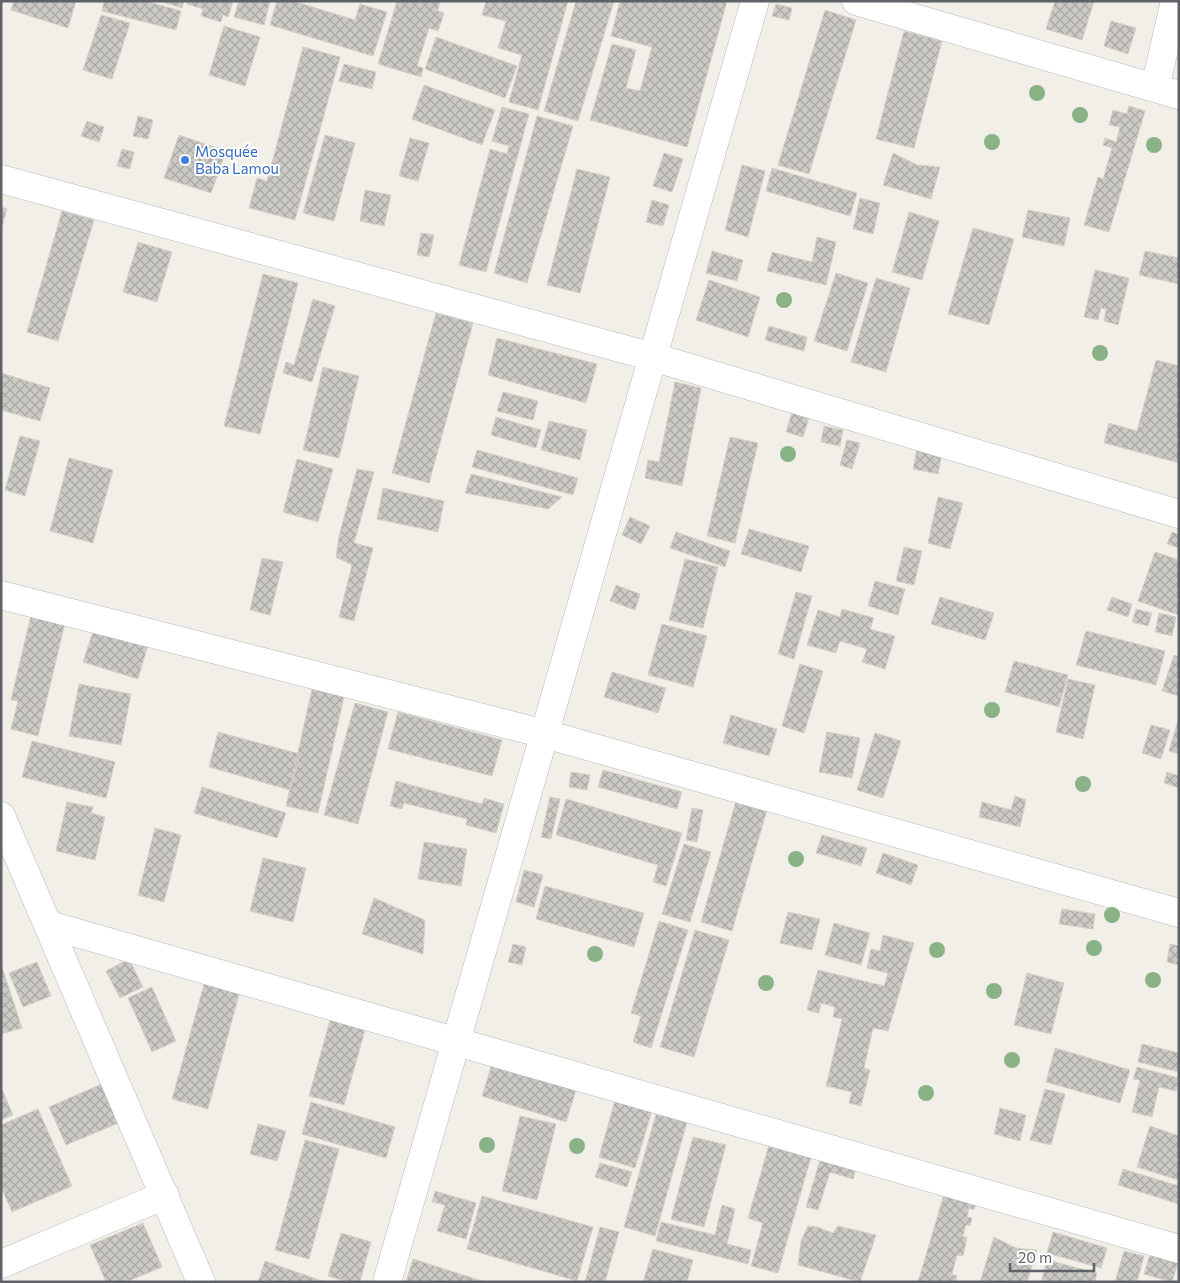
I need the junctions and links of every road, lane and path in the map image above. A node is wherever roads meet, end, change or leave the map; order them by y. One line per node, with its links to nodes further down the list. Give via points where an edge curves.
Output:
1 (755, 1): 6 (street)
2 (856, 1): 4 (street)
3 (1176, 1): 4 (street)
4 (1167, 92)
5 (1, 179): 6 (street)
6 (653, 357): 7 (street); 9 (street)
7 (1179, 514)
8 (1, 595): 9 (street)
9 (545, 734): 11 (street); 13 (street)
10 (1, 816): 12 (street)
11 (1179, 913)
12 (49, 925): 13 (street); 14 (street)
13 (456, 1043): 15 (street); 18 (street)
14 (165, 1195): 16 (street); 17 (street)
15 (1179, 1249)
16 (1, 1264)
17 (202, 1282)
18 (388, 1282)

